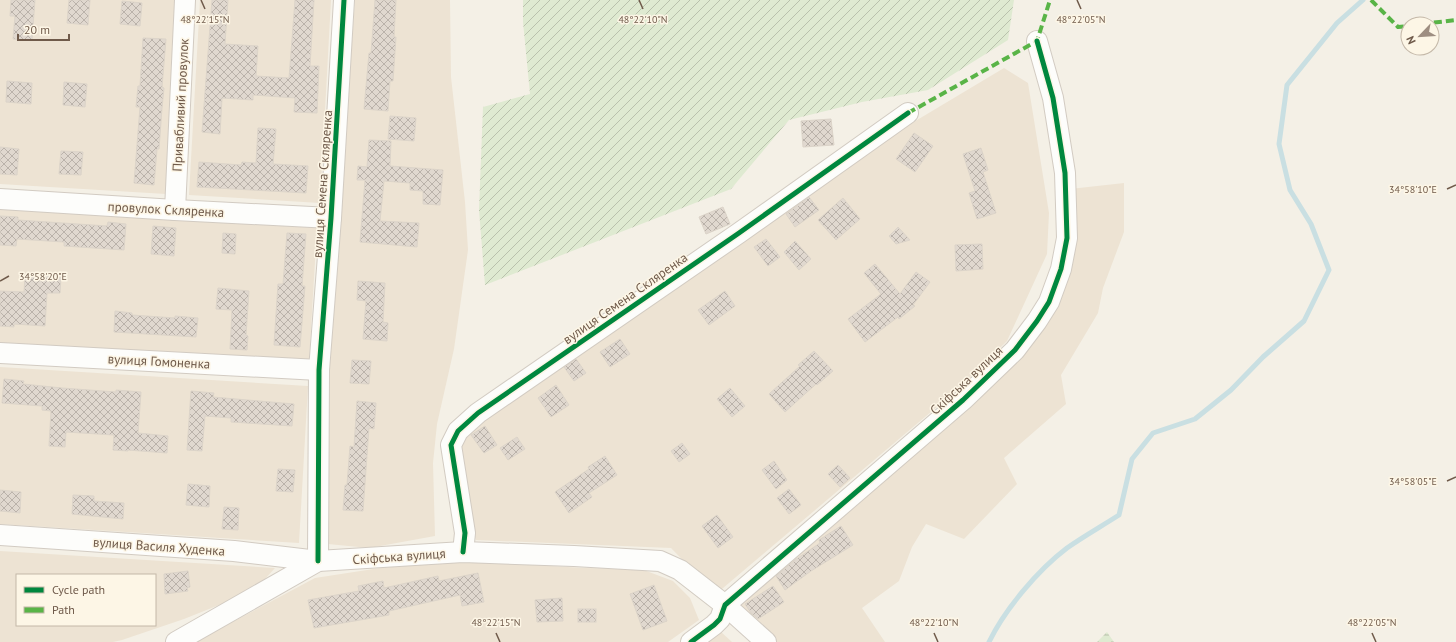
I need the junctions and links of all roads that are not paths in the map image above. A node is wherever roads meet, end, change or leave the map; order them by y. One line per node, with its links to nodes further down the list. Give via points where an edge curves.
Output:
1 (185, 0): 6 (street, Привабливий провулок)
2 (344, 0): 7 (street, вулиця Семена Скляренка)
3 (1037, 41): 13 (street, Скіфська вулиця, via 1053,98 1065,173 1066,238 1061,269 1049,302 1014,350 963,400)
4 (908, 113): 11 (street, вулиця Семена Скляренка, via 478,413 458,431 451,445 465,533)
5 (0, 199): 6 (street, провулок Скляренка)
6 (175, 210): 7 (street, провулок Скляренка)
7 (331, 218): 9 (street, вулиця Семена Скляренка)
8 (0, 352): 9 (street, вулиця Гомоненка)
9 (319, 370): 12 (street, вулиця Семена Скляренка)
10 (0, 535): 12 (street, вулиця Василя Худенка, via 234,551)
11 (463, 552): 12 (street, Скіфська вулиця); 13 (street, Скіфська вулиця, via 660,561 680,570)
12 (318, 561): 14 (street, Скіфська вулиця)
13 (725, 605): 15 (street, Скіфська вулиця, via 720,619); 16 (street, Скіфська вулиця)
14 (176, 642)
15 (692, 642)
16 (766, 642)

